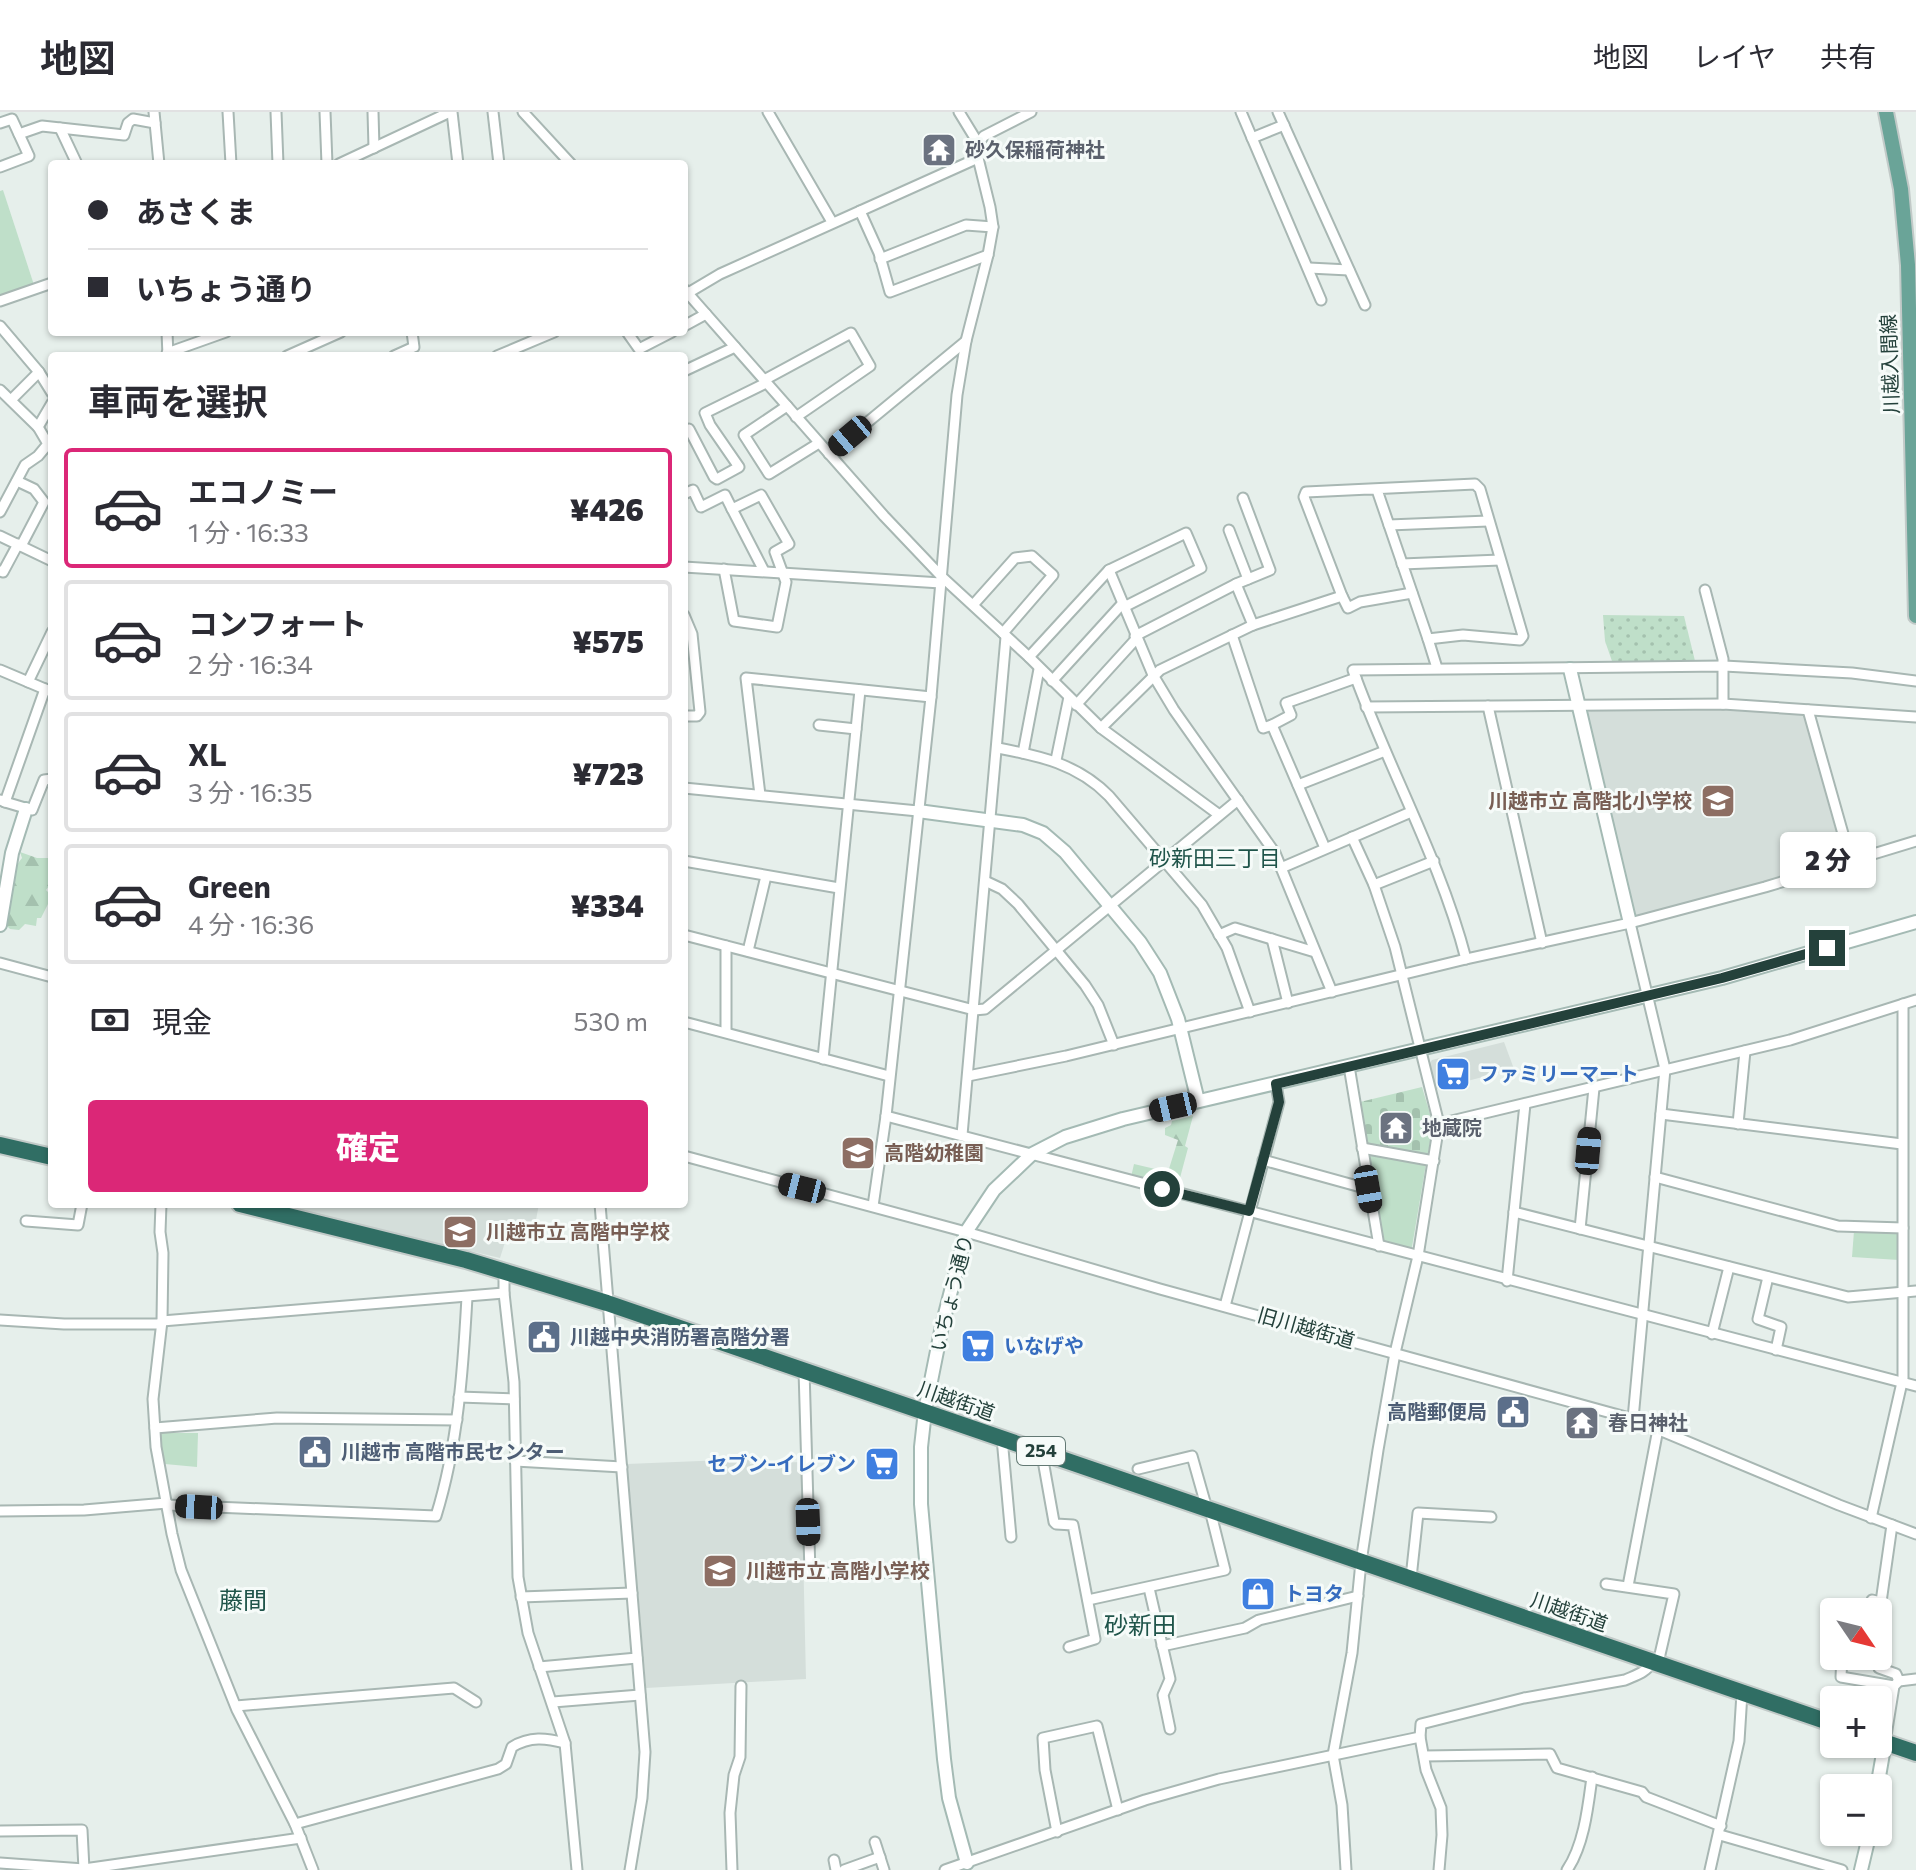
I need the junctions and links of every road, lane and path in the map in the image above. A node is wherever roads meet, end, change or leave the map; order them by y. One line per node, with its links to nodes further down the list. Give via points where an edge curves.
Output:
1 (228, 112): 25 (street)
2 (276, 112): 26 (street)
3 (325, 112): 27 (street)
4 (373, 112): 21 (street)
5 (451, 112): 21 (street); 29 (street)
6 (493, 112): 30 (street)
7 (523, 112): 31 (street)
8 (768, 112): 35 (street)
9 (959, 112): 20 (street)
10 (1031, 112): 20 (street)
11 (1241, 112): 19 (street)
12 (1278, 112): 16 (street)
13 (1886, 112): 33 (main road, 川越入間線)
14 (154, 117): 17 (street, via 133,119 124,135); 24 (street)
15 (0, 123): 18 (street, via 12,119)
16 (1284, 125): 19 (street); 42 (street)
17 (60, 128): 18 (street, via 42,126); 23 (street)
18 (19, 134): 32 (street, via 29,156)
19 (1252, 138): 40 (street)
20 (978, 143): 22 (street)
21 (374, 148): 28 (street)
22 (978, 158): 34 (street); 36 (street)
23 (75, 160)
24 (159, 160)
25 (231, 160)
26 (278, 160)
27 (327, 160)
28 (348, 160)
29 (457, 160)
30 (499, 160)
31 (567, 160)
32 (0, 167)
33 (1908, 189): 37 (main road, 川越入間線)
34 (860, 211): 35 (street); 39 (street)
35 (832, 222): 44 (street)
36 (993, 227): 38 (street); 39 (street, via 966,225)
37 (1911, 235): 41 (main road, 川越入間線)
38 (988, 255): 39 (street, via 892,293); 58 (street)
39 (880, 259)
40 (1309, 268): 42 (street); 46 (street)
41 (1912, 269): 80 (main road, 川越入間線)
42 (1349, 270): 48 (street)
43 (48, 284): 47 (street)
44 (688, 290)
45 (688, 293): 49 (street)
46 (1321, 300)
47 (0, 301)
48 (1365, 305)
49 (706, 314): 50 (street); 59 (street)
50 (688, 324)
51 (0, 326): 65 (street)
52 (216, 336): 60 (street)
53 (332, 336): 61 (street)
54 (413, 336): 62 (street, via 414,347)
55 (544, 336): 63 (street)
56 (630, 336): 57 (street, via 639,349)
57 (664, 336)
58 (966, 341): 76 (street); 99 (street)
59 (735, 347): 64 (street); 66 (street)
60 (176, 352)
61 (296, 352)
62 (403, 352)
63 (506, 352)
64 (688, 369)
65 (39, 372): 67 (street); 69 (street)
66 (765, 382): 70 (street); 72 (street, via 851,333 870,366); 74 (street, via 705,413 739,467 717,479)
67 (48, 387)
68 (0, 390): 69 (street)
69 (11, 400): 73 (street)
70 (787, 406): 72 (street); 75 (street, via 744,435 769,474)
71 (48, 410): 73 (street)
72 (796, 417): 75 (street)
73 (38, 427): 77 (street, via 48,444 25,465)
74 (688, 429)
75 (819, 443): 76 (street)
76 (829, 454): 99 (street)
77 (17, 481): 83 (street); 88 (street, via 34,489 44,502)
78 (1377, 490): 84 (street, via 1475,484); 85 (street); 103 (street, via 1306,492 1304,497)
79 (688, 492): 82 (street, via 693,490 701,507 725,495)
80 (1915, 494): 106 (main road, 川越入間線)
81 (1243, 498): 98 (street, via 1270,570)
82 (732, 509): 96 (street); 97 (street, via 762,495 789,544 775,552)
83 (0, 512)
84 (1488, 521): 85 (street); 90 (street)
85 (1389, 525): 91 (street)
86 (1229, 530): 98 (street)
87 (0, 536): 88 (street)
88 (19, 545): 89 (street); 95 (street)
89 (48, 559)
90 (1500, 560): 91 (street); 112 (street, via 1520,640 1463,635)
91 (1402, 564): 102 (street)
92 (688, 567): 93 (street)
93 (724, 569): 96 (street); 97 (street, via 734,621 777,627)
94 (1109, 570): 105 (street); 105 (street, via 1186,533 1201,568); 114 (street)
95 (0, 571)
96 (764, 571): 97 (street)
97 (783, 573): 99 (street)
98 (1248, 579): 100 (street)
99 (942, 580): 104 (street); 127 (street)
100 (1236, 584): 108 (street); 111 (street)
101 (1705, 590): 115 (street)
102 (1412, 593): 103 (street, via 1348,608); 112 (street)
103 (1342, 596): 108 (street)
104 (973, 605): 109 (street); 109 (street, via 1015,558 1032,556 1053,575)
105 (1124, 605): 111 (street); 122 (street)
106 (1916, 616)
107 (688, 624): 134 (street, via 700,712)
108 (1253, 625): 110 (street)
109 (1005, 635): 114 (street); 140 (street)
110 (1232, 635): 120 (street); 137 (street, via 1263,728)
111 (1136, 637): 120 (street); 128 (street)
112 (1428, 639): 116 (street)
113 (48, 640): 124 (street)
114 (1029, 657): 117 (street)
115 (1724, 666): 118 (street); 123 (street); 129 (street)
116 (1437, 668): 118 (street); 121 (street, via 1353,670)
117 (1039, 669): 122 (street); 142 (street)
118 (1570, 669): 130 (street)
119 (0, 670): 124 (street)
120 (1153, 675): 138 (street); 148 (street)
121 (1356, 678): 132 (street); 137 (street, via 1286,703 1291,715)
122 (1052, 681): 128 (street)
123 (1916, 681)
124 (28, 682): 125 (street)
125 (48, 690): 149 (street)
126 (860, 690): 127 (street); 139 (street); 147 (street, via 746,678)
127 (931, 697): 152 (street)
128 (1072, 701): 138 (street); 143 (street)
129 (1723, 704): 130 (street); 133 (street)
130 (1579, 705): 131 (street); 170 (street)
131 (1488, 706): 132 (street); 175 (street)
132 (1366, 707): 141 (street)
133 (1808, 710): 135 (street); 162 (street)
134 (688, 716)
135 (1916, 717)
136 (819, 725): 139 (street)
137 (1272, 725): 145 (street)
138 (1101, 728): 154 (street)
139 (856, 729): 150 (street)
140 (998, 748): 142 (street); 155 (street)
141 (1385, 751): 145 (street); 153 (street)
142 (1023, 753): 143 (street)
143 (1056, 760): 159 (street, via 1104,790)
144 (48, 780): 151 (street, via 32,810)
145 (1298, 785): 158 (street)
146 (688, 788): 147 (street)
147 (760, 795): 150 (street)
148 (1238, 800): 154 (street); 163 (street)
149 (2, 801): 151 (street)
150 (849, 804): 152 (street); 167 (street)
151 (26, 809): 171 (street, via 12,853)
152 (918, 811): 155 (street); 185 (street)
153 (1411, 812): 156 (street); 160 (street)
154 (1218, 814): 159 (street)
155 (989, 819): 165 (street); 168 (street, via 1023,825 1056,842)
156 (1352, 837): 158 (street); 166 (street)
157 (1916, 841): 162 (street)
158 (1325, 848): 163 (street)
159 (1164, 860): 168 (street); 172 (street, via 1202,905)
160 (1434, 861): 166 (street); 180 (street)
161 (688, 862): 164 (street)
162 (1851, 862): 170 (street)
163 (1281, 868): 179 (street)
164 (766, 876): 167 (street); 178 (street)
165 (985, 881): 177 (street, via 1011,897); 191 (street)
166 (1374, 885): 184 (street)
167 (839, 888): 182 (street)
168 (1110, 906): 177 (street); 194 (street, via 1160,973)
169 (1916, 922): 187 (street, いちょう通り)
170 (1630, 923): 175 (street); 187 (street)
171 (0, 925)
172 (1219, 935): 174 (street, via 1235,928); 192 (street)
173 (688, 936): 176 (street)
174 (1272, 939): 179 (street); 189 (street)
175 (1542, 943): 180 (street)
176 (726, 946): 178 (street); 195 (street)
177 (1056, 950): 191 (street, via 985,1009); 196 (street, via 1094,996)
178 (748, 951): 182 (street)
179 (1315, 952): 186 (street)
180 (1466, 959): 184 (street)
181 (0, 963): 183 (street)
182 (832, 973): 185 (street); 199 (street)
183 (48, 976)
184 (1402, 976): 186 (street); 197 (street)
185 (898, 990): 191 (street); 202 (street)
186 (1332, 992): 189 (street)
187 (1648, 996): 197 (street, いちょう通り); 201 (street)
188 (1916, 1000): 190 (street)
189 (1288, 1003): 192 (street)
190 (1903, 1004): 198 (street); 213 (street)
191 (974, 1010): 203 (street)
192 (1250, 1012): 194 (street)
193 (688, 1023): 195 (street)
194 (1181, 1027): 196 (street); 206 (street)
195 (726, 1032): 199 (street)
196 (1114, 1045): 203 (street)
197 (1420, 1050): 200 (street, いちょう通り); 210 (street)
198 (1745, 1051): 201 (street); 211 (street)
199 (823, 1059): 202 (street)
200 (1349, 1066): 204 (street, いちょう通り); 215 (street)
201 (1665, 1069): 205 (street); 208 (street)
202 (889, 1076): 209 (street)
203 (968, 1076): 212 (street)
204 (1276, 1084): 206 (street, いちょう通り); 219 (street, via 1279,1102)
205 (1594, 1088): 207 (street); 232 (street)
206 (1198, 1101): 216 (street, いちょう通り, via 1085,1130)
207 (1525, 1104): 210 (street); 229 (street)
208 (1661, 1114): 211 (street); 221 (street)
209 (886, 1116): 212 (street); 223 (street)
210 (1439, 1124): 220 (street)
211 (1738, 1124): 213 (street)
212 (962, 1135): 216 (street)
213 (1902, 1144): 231 (street)
214 (0, 1145): 217 (highway)
215 (1362, 1148): 220 (street); 222 (street)
216 (1032, 1154): 228 (street); 233 (street, いちょう通り, via 994,1190)
217 (48, 1156)
218 (688, 1157): 223 (street, 旧川越街道)
219 (1263, 1160): 222 (street); 228 (street)
220 (1434, 1161): 236 (street)
221 (1655, 1177): 231 (street, via 1838,1226); 235 (street)
222 (1368, 1189): 234 (street)
223 (873, 1206): 233 (street, 旧川越街道)
224 (81, 1208): 230 (street, via 78,1225)
225 (161, 1208): 249 (street)
226 (256, 1208): 238 (highway, 川越街道 / 254)
227 (600, 1208): 245 (street)
228 (1249, 1211): 234 (street); 246 (street)
229 (1514, 1212): 232 (street); 240 (street)
230 (26, 1221)
231 (1903, 1228): 242 (street)
232 (1580, 1229): 235 (street)
233 (966, 1232): 246 (street, 旧川越街道); 258 (street, いちょう通り)
234 (1379, 1246): 236 (street)
235 (1649, 1248): 237 (street); 247 (street)
236 (1418, 1256): 240 (street); 252 (street)
237 (1729, 1267): 239 (street); 250 (street)
238 (504, 1271): 243 (street); 245 (highway, 川越街道 / 254)
239 (1768, 1277): 242 (street, via 1848,1297); 251 (street, via 1758,1319 1781,1327)
240 (1507, 1281): 247 (street)
241 (1916, 1291): 242 (street)
242 (1904, 1292): 254 (street)
243 (504, 1293): 244 (street); 257 (street)
244 (467, 1297): 249 (street); 256 (street)
245 (607, 1303): 253 (highway, 川越街道 / 254); 266 (street)
246 (1225, 1306): 252 (street, 旧川越街道)
247 (1642, 1316): 250 (street); 259 (street)
248 (0, 1320): 249 (street)
249 (162, 1322): 261 (street, via 154,1373)
250 (1712, 1334): 251 (street)
251 (1776, 1350): 254 (street)
252 (1395, 1353): 259 (street, 旧川越街道); 276 (street)
253 (804, 1370): 258 (highway, 川越街道 / 254); 277 (street, via 810,1573)
254 (1903, 1385): 255 (street); 272 (street)
255 (1916, 1386)
256 (459, 1397): 257 (street); 260 (street)
257 (514, 1399): 265 (street)
258 (925, 1411): 263 (highway, 川越街道 / 254); 277 (street, いちょう通り, via 921,1504)
259 (1633, 1419): 262 (street, 旧川越街道)
260 (457, 1420): 261 (street, via 277,1418); 268 (street, via 436,1516)
261 (155, 1428): 268 (street)
262 (1658, 1429): 272 (street, 旧川越街道); 280 (street)
263 (1002, 1438): 264 (highway, 川越街道 / 254); 275 (street)
264 (1047, 1453): 269 (highway, 川越街道 / 254); 286 (street, via 1044,1466 1054,1522 1073,1525)
265 (515, 1461): 266 (street); 284 (street)
266 (622, 1467): 282 (street)
267 (1138, 1469): 269 (street, via 1192,1456)
268 (167, 1504): 270 (street); 302 (street, via 181,1570)
269 (1208, 1509): 276 (highway, 川越街道 / 254); 281 (street, via 1226,1568)
270 (0, 1511)
271 (1491, 1517): 278 (street, via 1418,1513)
272 (1871, 1518): 273 (street, 旧川越街道)
273 (1892, 1525): 274 (street, 旧川越街道); 285 (street)
274 (1916, 1534)
275 (1011, 1537)
276 (1361, 1562): 278 (highway, 川越街道 / 254); 283 (street)
277 (928, 1572): 322 (street, いちょう通り, via 949,1798)
278 (1411, 1578): 290 (highway, 川越街道 / 254)
279 (1606, 1584): 280 (street)
280 (1628, 1586): 290 (street, via 1674,1594)
281 (1149, 1588): 286 (street); 287 (street)
282 (632, 1593): 284 (street); 289 (street)
283 (1358, 1596): 287 (street); 309 (street)
284 (521, 1597): 291 (street)
285 (1882, 1598)
286 (1088, 1600): 288 (street, via 1095,1639)
287 (1162, 1646): 304 (street, via 1170,1679 1163,1695)
288 (1069, 1647)
289 (637, 1658): 291 (street); 298 (street)
290 (1655, 1662): 297 (highway, 川越街道 / 254); 305 (street, via 1625,1680 1421,1724)
291 (539, 1667): 300 (street)
292 (1841, 1670): 295 (street, via 1841,1677)
293 (1885, 1670): 295 (street, via 1896,1674)
294 (1916, 1679): 295 (street)
295 (1897, 1683): 301 (street)
296 (741, 1686): 328 (street, via 740,1757 730,1813)
297 (1742, 1693): 303 (highway, 川越街道 / 254); 314 (street, via 1739,1741)
298 (640, 1695): 300 (street); 327 (street, via 644,1777)
299 (476, 1702): 302 (street, via 454,1688)
300 (553, 1702): 306 (street)
301 (1892, 1702)
302 (236, 1706): 313 (street)
303 (1820, 1719)
304 (1170, 1729)
305 (1420, 1737): 309 (street); 310 (street)
306 (565, 1743): 313 (street, via 542,1737 520,1742 498,1769); 326 (street)
307 (1892, 1745): 308 (highway)
308 (1916, 1753)
309 (1333, 1755): 312 (street, via 1219,1779); 332 (street)
310 (1424, 1756): 311 (street, via 1550,1754 1557,1768); 333 (street, via 1441,1808)
311 (1592, 1777): 314 (street, via 1642,1792); 334 (street)
312 (1118, 1810): 316 (street); 316 (street, via 1097,1726 1043,1738)
313 (295, 1824): 317 (street)
314 (1721, 1830): 335 (street); 336 (street)
315 (0, 1831): 324 (street, via 82,1830)
316 (1057, 1832): 322 (street)
317 (301, 1838): 324 (street); 325 (street)
318 (875, 1842): 320 (street)
319 (1867, 1846): 337 (street)
320 (880, 1857): 329 (street); 330 (street)
321 (0, 1863): 323 (street)
322 (967, 1863): 331 (street)
323 (50, 1868): 324 (street)
324 (84, 1869)
325 (313, 1870)
326 (577, 1870)
327 (630, 1870)
328 (732, 1870)
329 (844, 1870)
330 (884, 1870)
331 (945, 1870)
332 (1346, 1870)
333 (1439, 1870)
334 (1567, 1870)
335 (1710, 1870)
336 (1842, 1870)
337 (1861, 1870)

